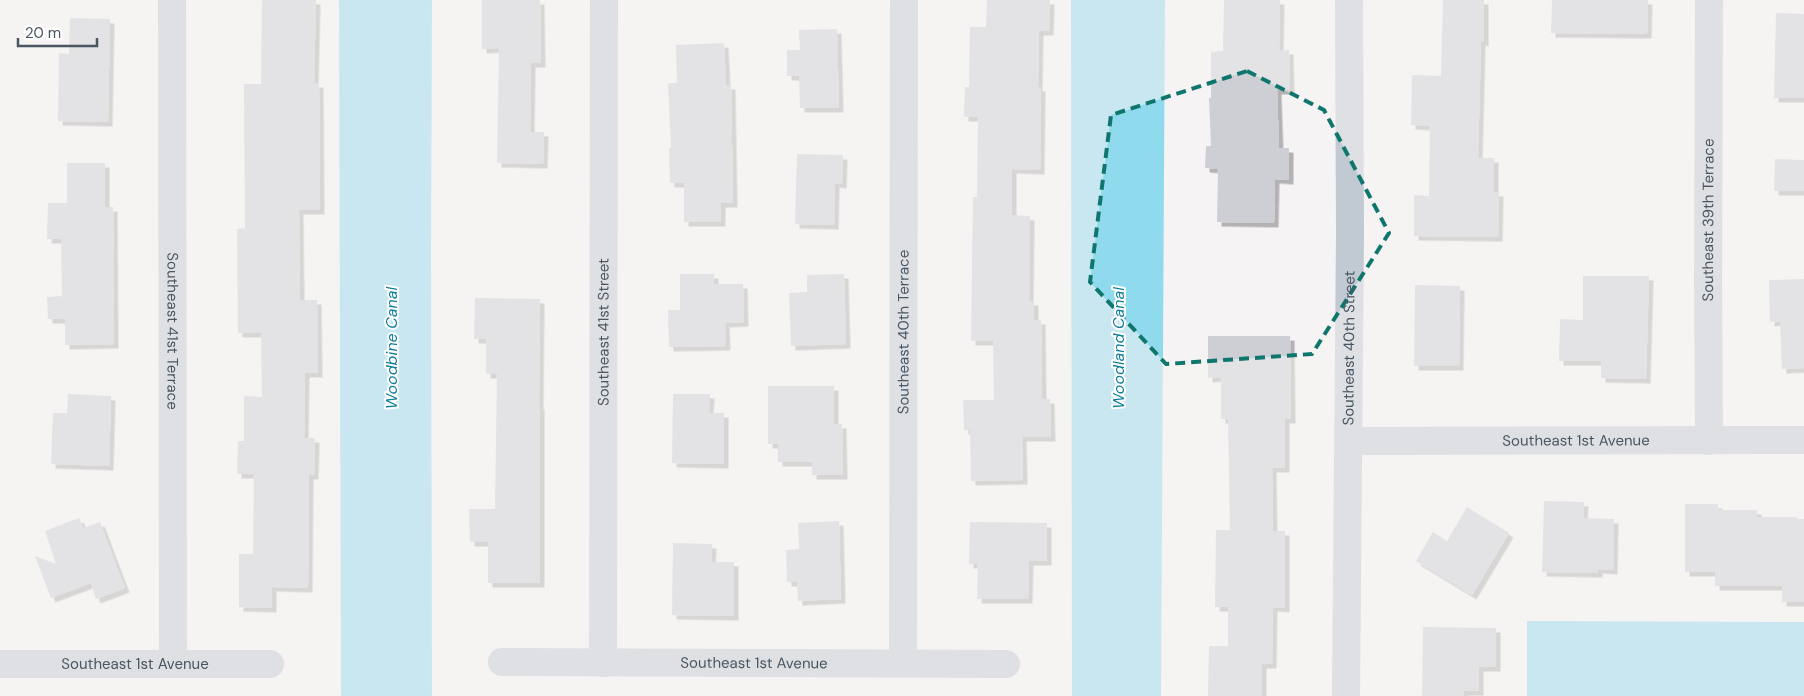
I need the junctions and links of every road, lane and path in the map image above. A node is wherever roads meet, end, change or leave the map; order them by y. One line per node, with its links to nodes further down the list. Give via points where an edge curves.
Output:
1 (172, 0): 13 (street, Southeast 41st Terrace)
2 (604, 0): 10 (street, Southeast 41st Street)
3 (904, 0): 11 (street, Southeast 40th Terrace)
4 (1349, 0): 7 (street, Southeast 40th Street)
5 (1709, 0): 8 (street, Southeast 39th Terrace)
6 (1804, 440): 8 (street, Southeast 1st Avenue)
7 (1348, 441): 8 (street, Southeast 1st Avenue); 16 (street, Southeast 40th Street)
8 (1709, 441)
9 (502, 662): 10 (street, Southeast 1st Avenue)
10 (603, 663): 11 (street, Southeast 1st Avenue)
11 (903, 663): 15 (street, Southeast 1st Avenue)
12 (0, 664): 13 (street, Southeast 1st Avenue)
13 (173, 664): 14 (street, Southeast 1st Avenue)
14 (270, 664)
15 (1006, 664)
16 (1346, 696)

